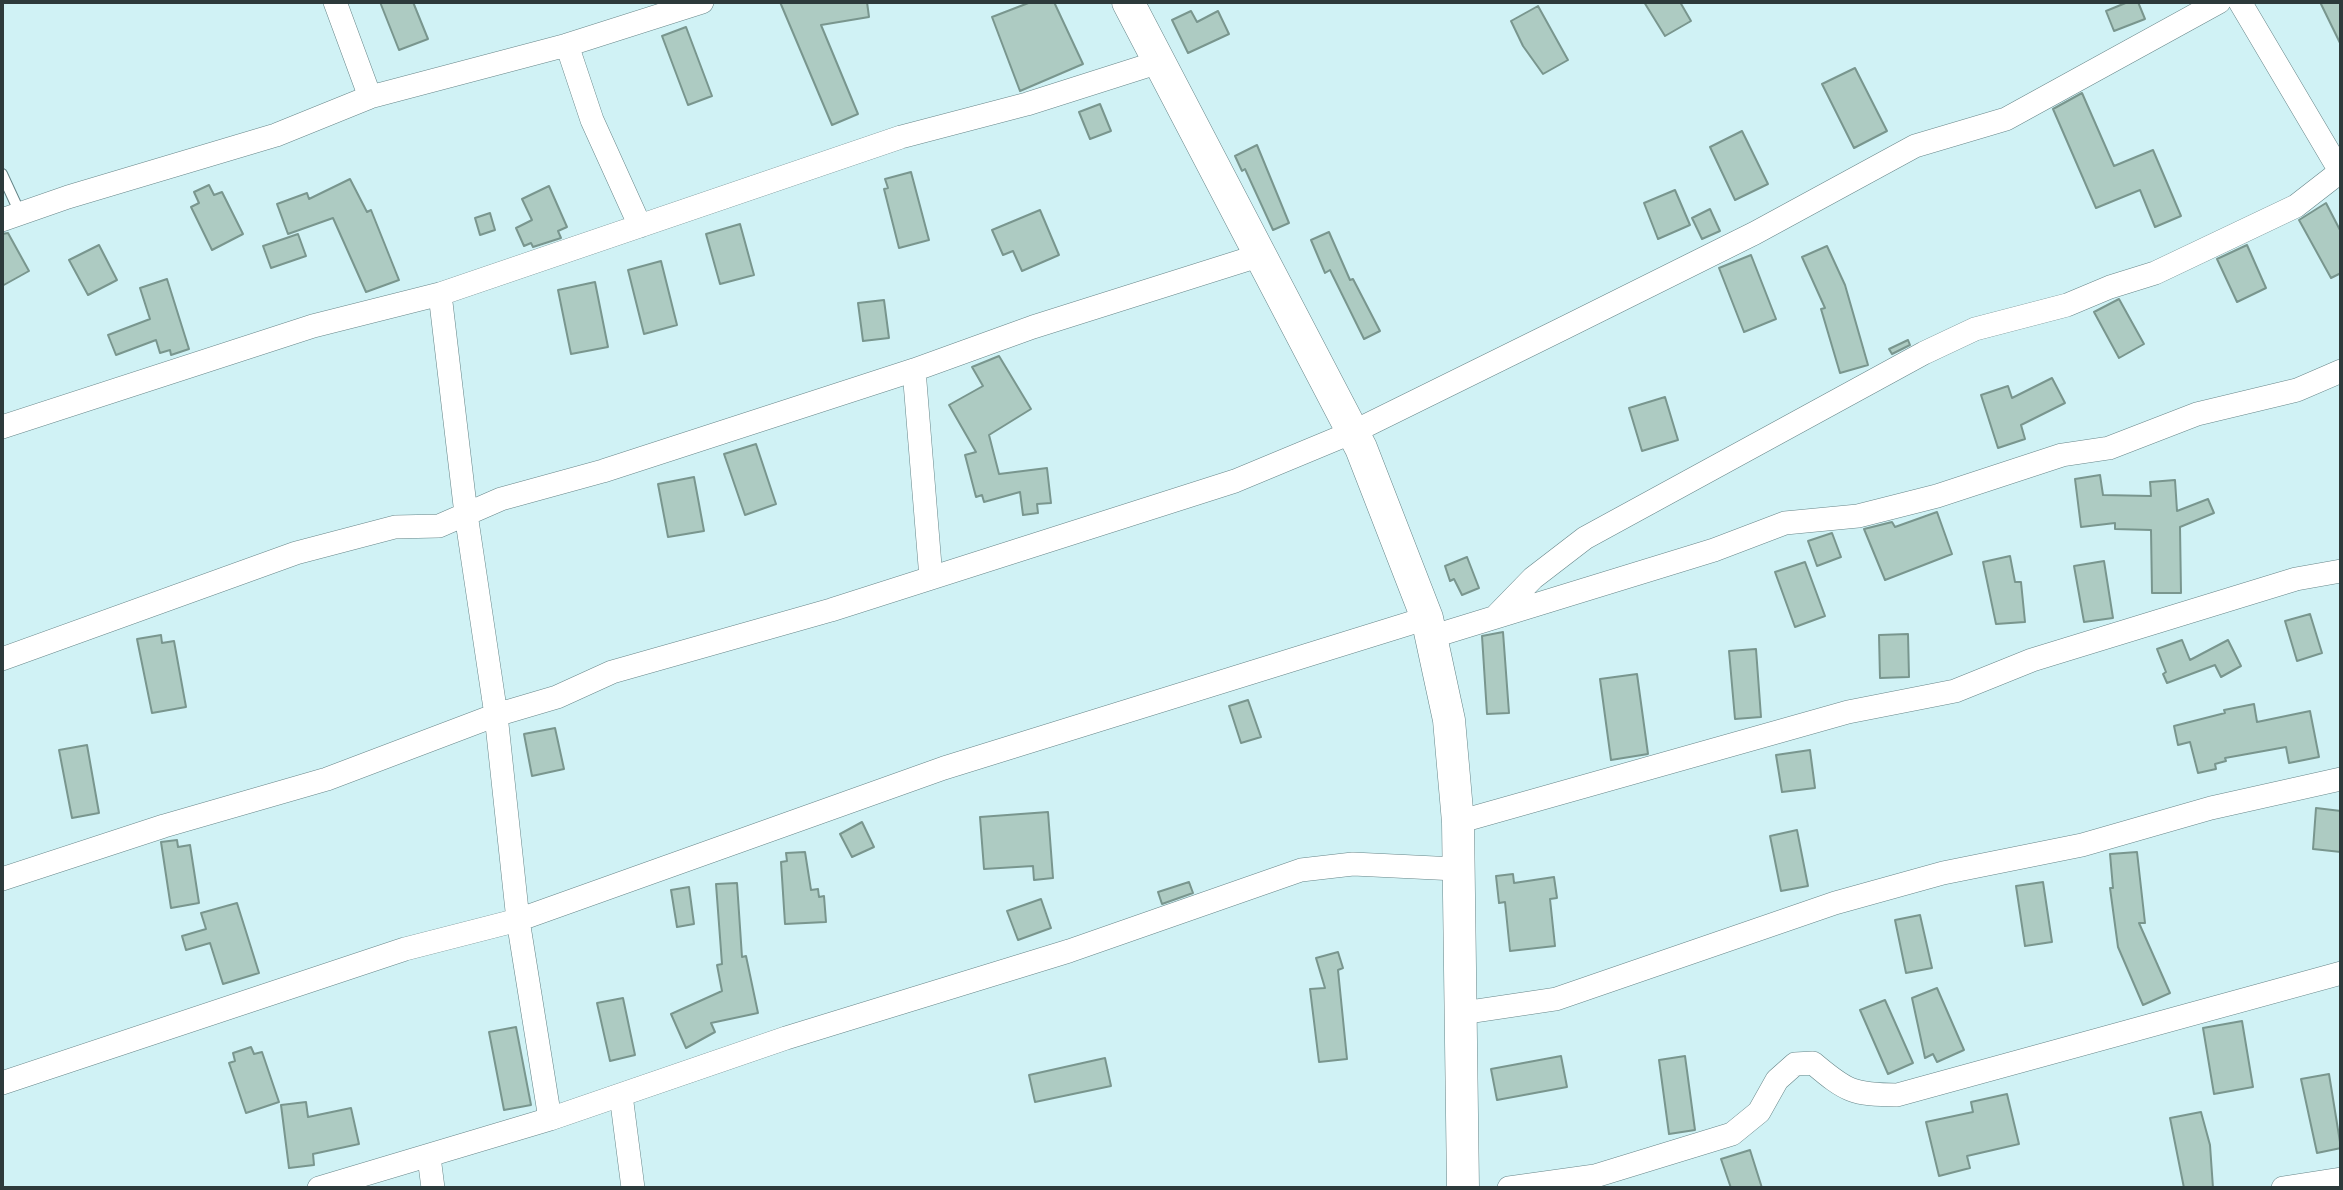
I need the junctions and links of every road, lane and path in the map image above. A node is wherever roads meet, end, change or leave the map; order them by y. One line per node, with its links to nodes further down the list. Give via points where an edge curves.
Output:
1 (335, 2): 8 (street)
2 (702, 2): 6 (street)
3 (1128, 2): 7 (street)
4 (2219, 2): 18 (street, via 2006,120 1915,146 1755,233)
5 (2240, 2): 9 (street)
6 (567, 45): 8 (street); 12 (street, via 592,120)
7 (1160, 62): 12 (street, via 901,137); 13 (street)
8 (370, 97): 11 (street, via 276,135)
9 (2340, 171): 22 (street, via 2296,206 2155,273 2067,305 1975,329 1924,353 1585,538 1533,578)
10 (2, 174): 11 (lane)
11 (11, 217)
12 (640, 226): 14 (street)
13 (1261, 255): 15 (street); 18 (street)
14 (440, 294): 17 (street, via 313,326); 19 (street)
15 (914, 370): 19 (street, via 603,471 501,499); 21 (street)
16 (2341, 371): 22 (street, via 2297,390 2197,414 2109,448 2062,456 1858,516 1785,523 1714,551)
17 (2, 427)
18 (1353, 432): 21 (street, via 1222,485); 23 (street)
19 (466, 514): 24 (street, via 439,526 396,527 296,553); 25 (street)
20 (2341, 571): 27 (street, via 2296,579 2032,660 1955,691 1848,712)
21 (931, 578): 25 (street, via 612,672 557,697)
22 (1496, 616): 23 (street)
23 (1429, 628): 27 (street, via 1449,720); 30 (street, via 944,768)
24 (2, 659)
25 (496, 716): 29 (street, via 327,779); 30 (street)
26 (2341, 779): 32 (street, via 2211,808 2082,845 1943,873 1835,903 1556,999)
27 (1458, 822): 28 (street)
28 (1456, 869): 32 (street); 34 (street, via 1353,864 1301,870 1069,951 786,1038)
29 (2, 879)
30 (517, 920): 33 (street, via 405,949); 35 (street)
31 (2341, 974): 43 (street, via 1897,1094 1863,1095 1840,1086 1812,1063 1795,1064 1777,1080 1759,1112 1732,1134 1595,1176)
32 (1462, 1013): 42 (street)
33 (2, 1083)
34 (621, 1095): 35 (street); 41 (street)
35 (550, 1119): 36 (street)
36 (429, 1157): 39 (street); 40 (street)
37 (2341, 1179): 38 (street)
38 (2293, 1187)
39 (319, 1188)
40 (433, 1188)
41 (633, 1188)
42 (1463, 1188)
43 (1508, 1188)

